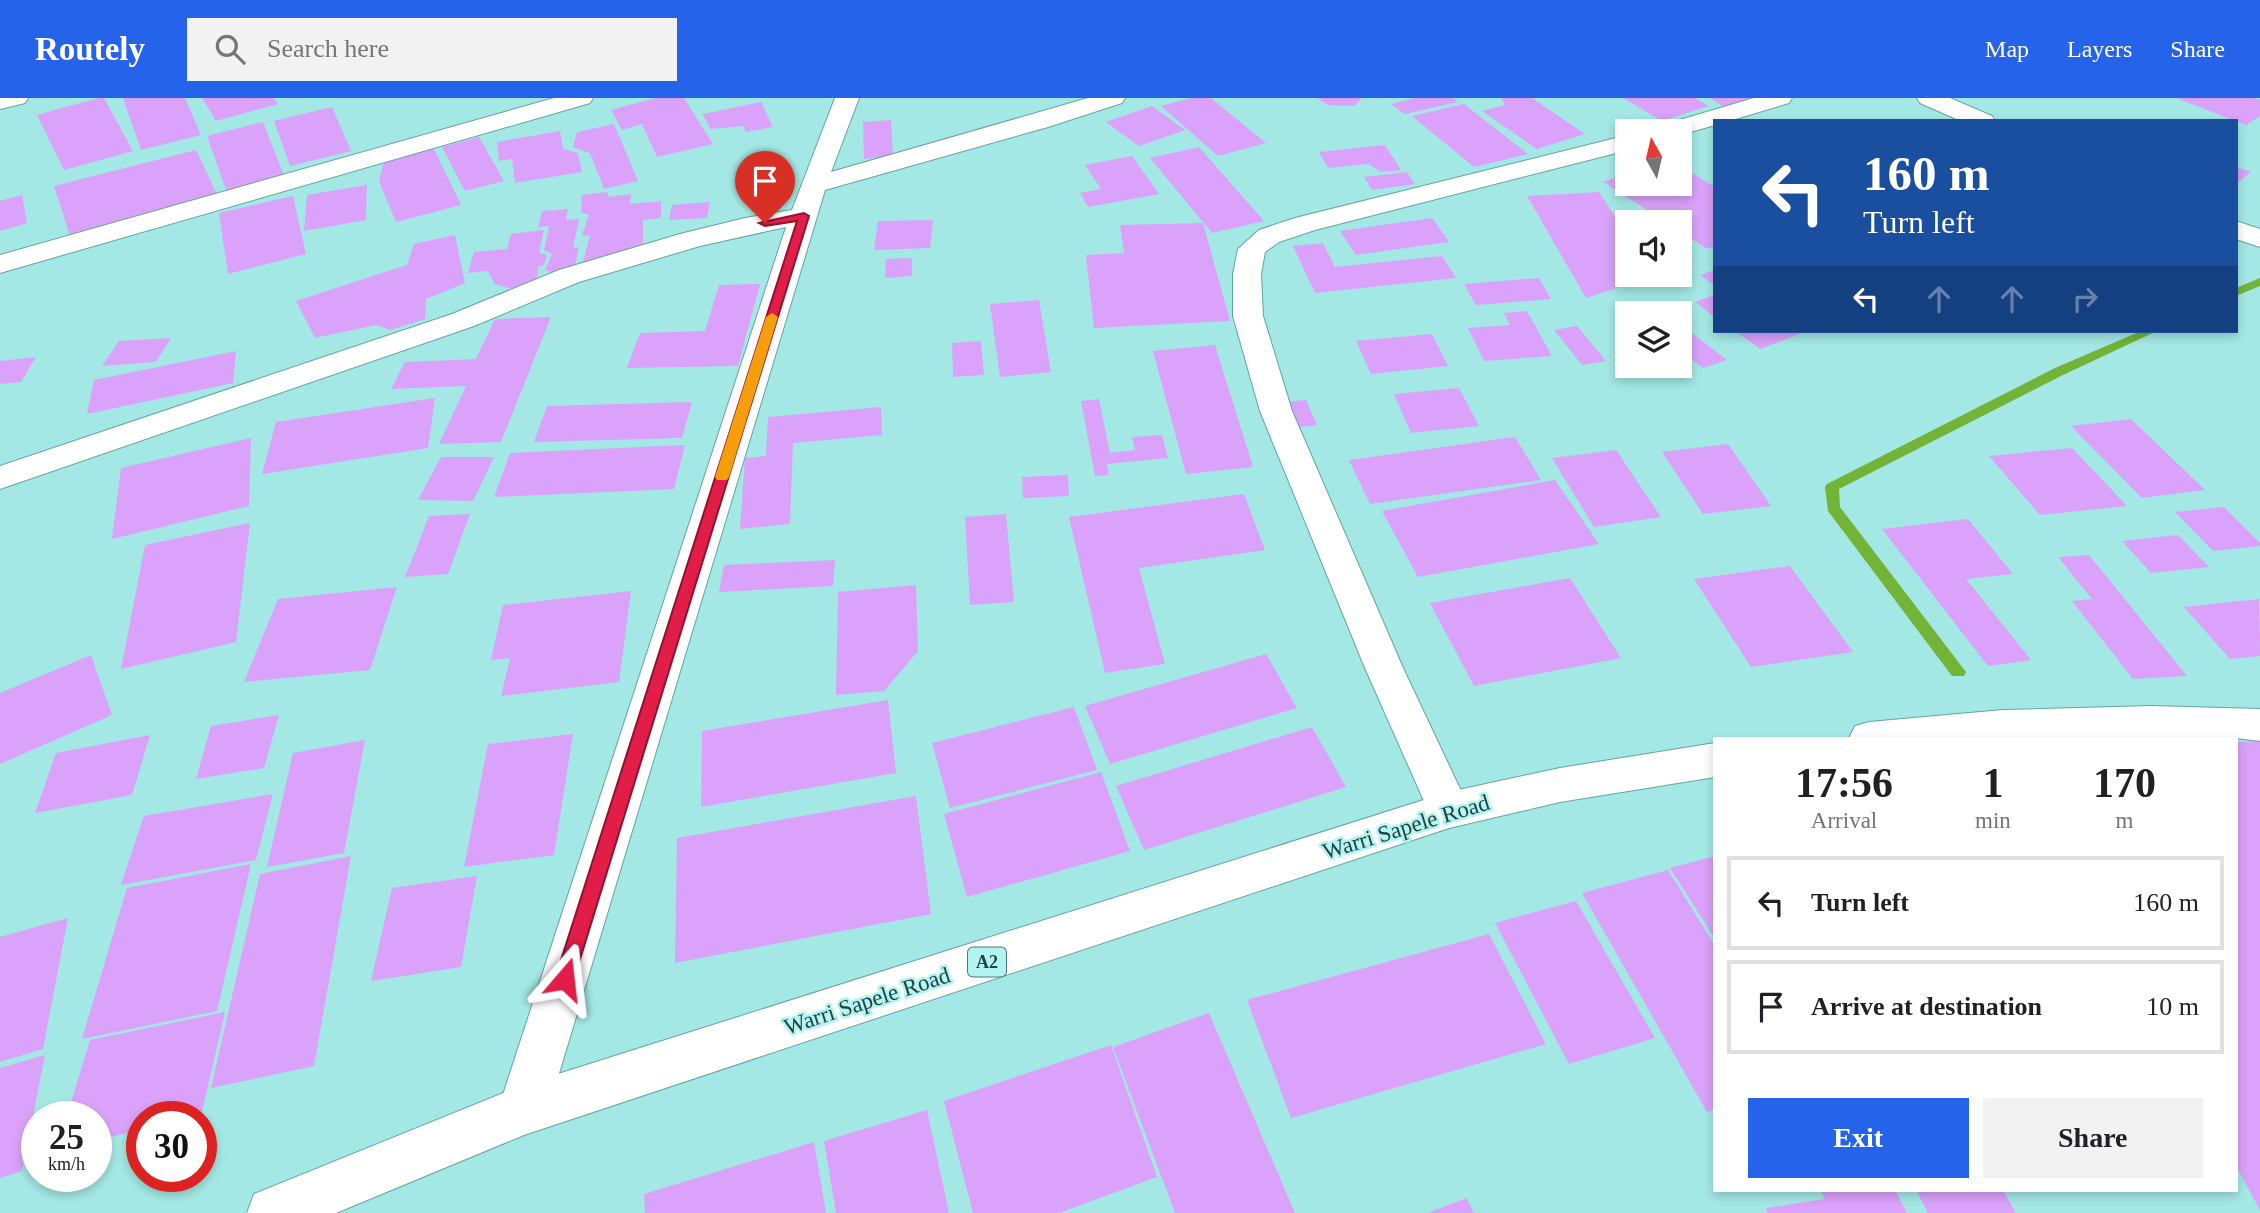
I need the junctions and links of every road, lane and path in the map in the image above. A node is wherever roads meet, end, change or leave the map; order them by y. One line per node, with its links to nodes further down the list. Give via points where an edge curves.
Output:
1 (16, 98): 7 (main road)
2 (847, 98): 11 (main road)
3 (1114, 98): 11 (main road)
4 (1780, 98): 9 (main road)
5 (1929, 98): 8 (main road)
6 (563, 100): 14 (main road)
7 (0, 102)
8 (1978, 119)
9 (1692, 124)
10 (1615, 145): 19 (main road, via 1305,223 1269,236 1252,249 1247,274 1248,316 1276,411)
11 (808, 200): 15 (main road, via 746,226 569,276 450,324); 20 (main road)
12 (2238, 230): 13 (main road)
13 (2260, 239)
14 (0, 264)
15 (0, 478)
16 (2260, 725): 17 (main road, via 2003,726)
17 (1880, 737)
18 (1713, 760): 19 (main road, Warri Sapele Road / A2, via 1560,785)
19 (1449, 810): 20 (main road, Warri Sapele Road / A2)
20 (523, 1110): 21 (main road, Warri Sapele Road / A2)
21 (273, 1213)

